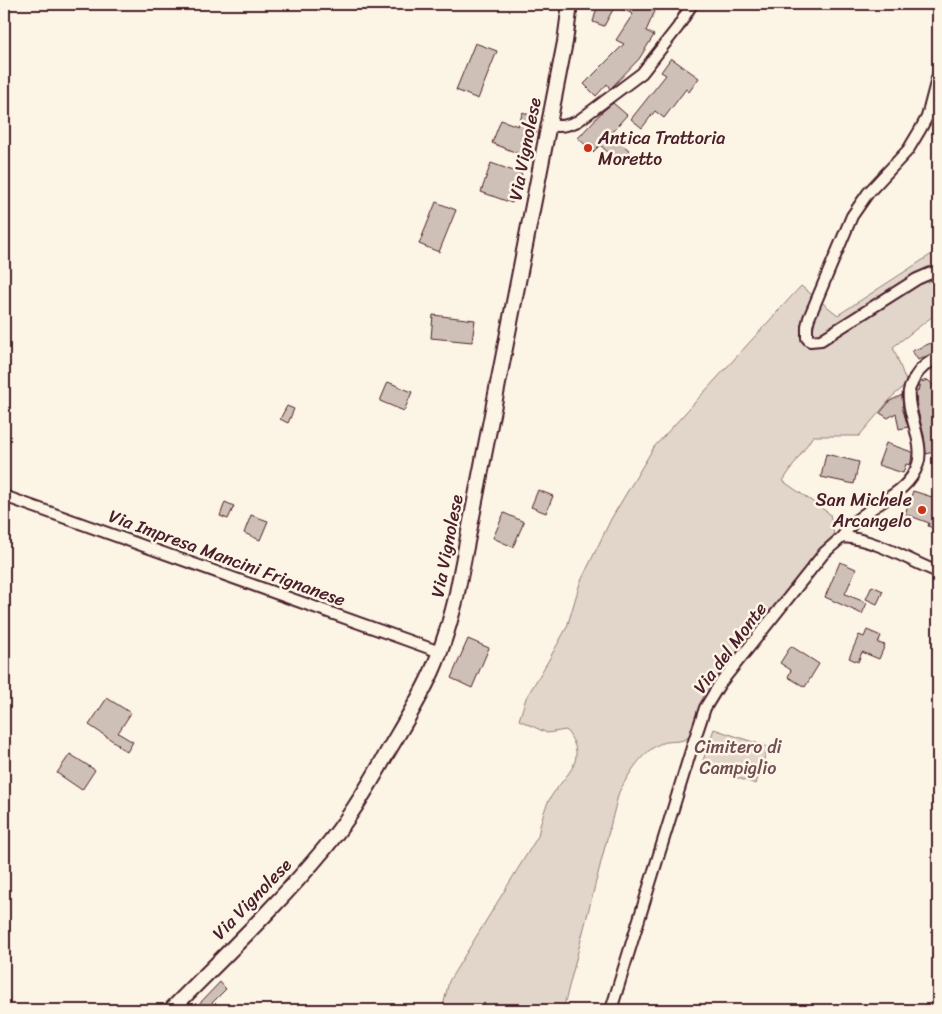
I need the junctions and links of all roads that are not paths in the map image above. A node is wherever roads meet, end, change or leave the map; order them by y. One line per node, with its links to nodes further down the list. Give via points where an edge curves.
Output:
1 (570, 4): 4 (main road, Via Vignolese)
2 (692, 4): 4 (street, via 653,61 632,82 578,121 559,127)
3 (938, 75): 5 (street, via 926,117 913,142 852,216 807,326 807,338 810,341 821,340 916,279 931,273)
4 (549, 125): 10 (main road, Via Vignolese, via 456,598)
5 (938, 275)
6 (938, 358): 8 (street, Via del Monte, via 918,371 909,391 918,445 916,468 896,494 858,518)
7 (4, 496): 10 (street, Via Impresa Mancini Frignanese)
8 (842, 537): 9 (street, via 869,542); 12 (street, Via del Monte, via 824,553 719,685 705,708)
9 (938, 572)
10 (440, 652): 11 (main road, Via Vignolese, via 429,679 372,780 336,833 295,882)
11 (171, 1010)
12 (611, 1010)

